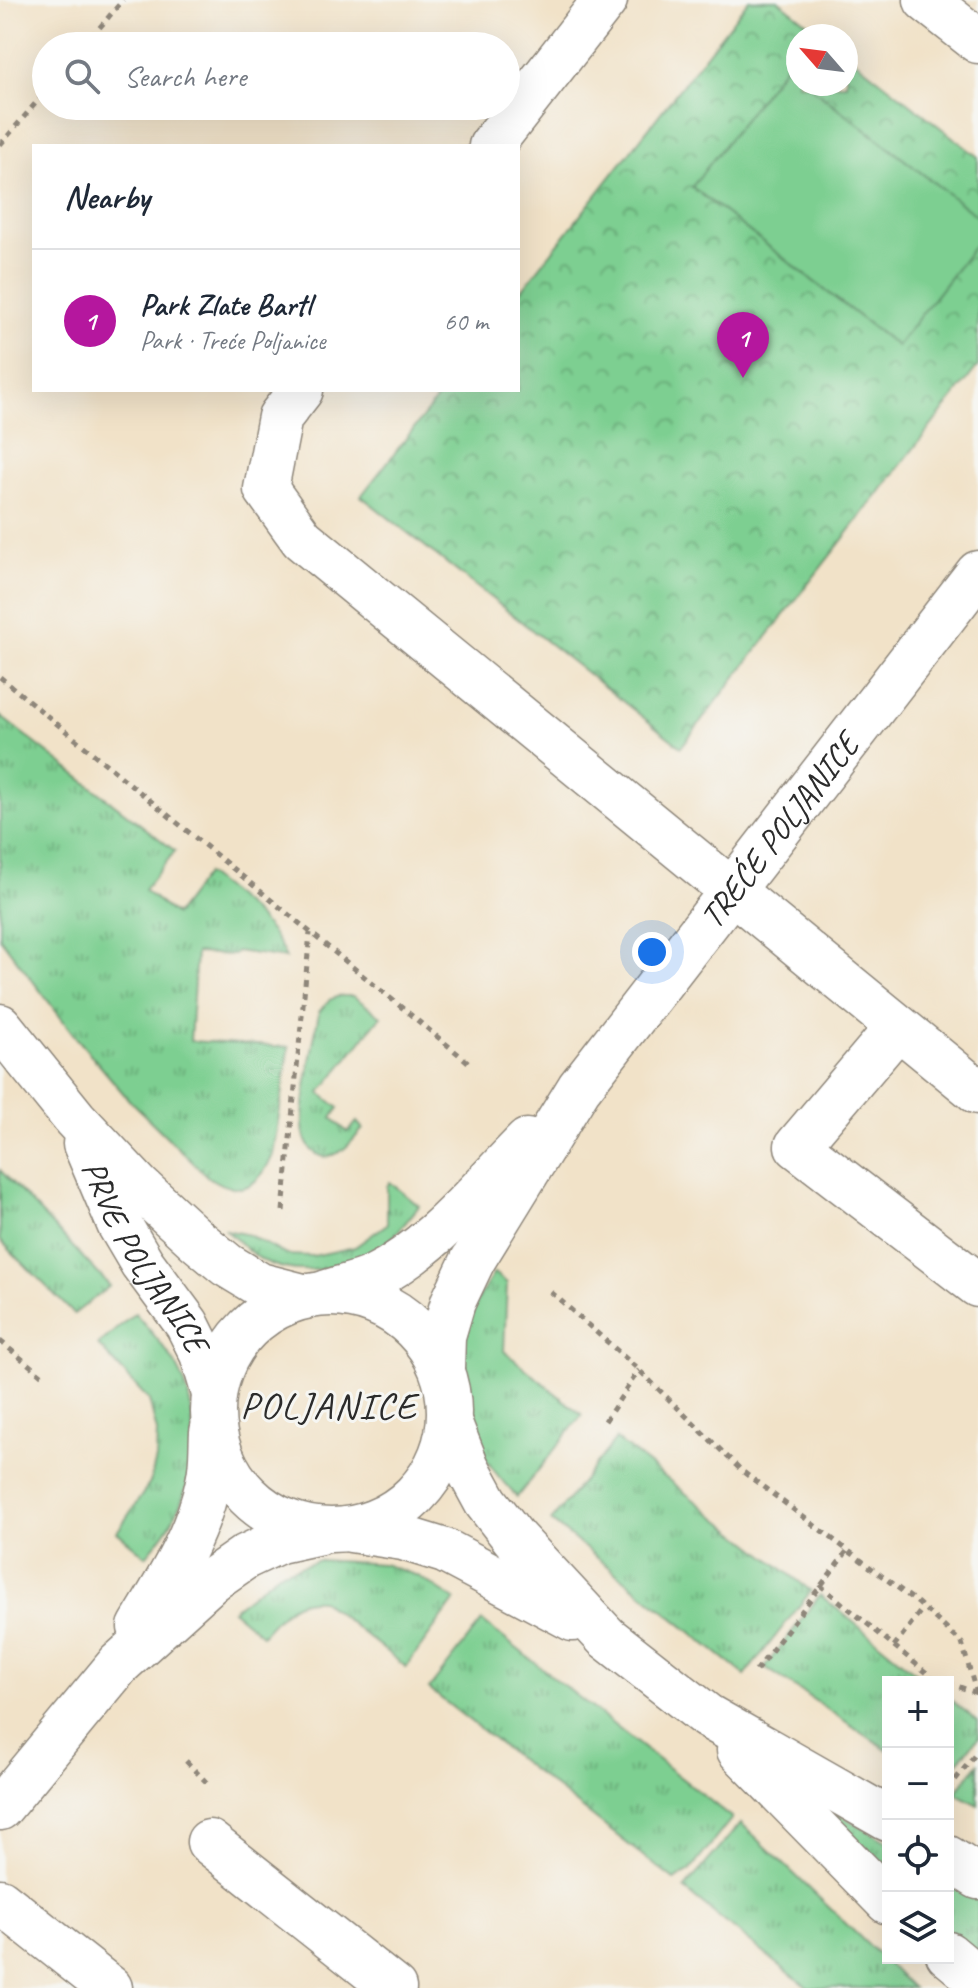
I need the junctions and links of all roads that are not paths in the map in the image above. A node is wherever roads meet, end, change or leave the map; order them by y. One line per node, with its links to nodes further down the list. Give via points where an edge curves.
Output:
1 (605, 0): 4 (street)
2 (926, 0): 3 (street)
3 (978, 41)
4 (520, 109)
5 (511, 120): 6 (street)
6 (493, 144)
7 (299, 392): 9 (street, via 280,417 266,489 302,539)
8 (978, 573): 9 (street, TREĆE POLJANICE)
9 (730, 891): 11 (street); 12 (street, TREĆE POLJANICE)
10 (0, 1026): 14 (street, PRVE POLJANICE)
11 (897, 1028): 13 (street); 15 (street, via 797,1146)
12 (579, 1088): 16 (street, TREĆE POLJANICE, via 404,1258 372,1278); 17 (street, TREĆE POLJANICE, via 473,1260 443,1336)
13 (978, 1092)
14 (75, 1119): 16 (street, PRVE POLJANICE, via 139,1187 227,1265 260,1285); 18 (street, PRVE POLJANICE, via 119,1224 202,1354)
15 (978, 1285)
16 (312, 1295): 17 (street, via 359,1296 394,1311 423,1336); 18 (street, via 271,1310 243,1331 224,1361)
17 (442, 1368): 19 (street)
18 (213, 1411): 20 (street, via 225,1467 248,1498 281,1521); 22 (street, via 209,1480 198,1517)
19 (450, 1424): 20 (street, via 440,1462 418,1494 388,1517); 21 (street, via 486,1502)
20 (336, 1531): 21 (street, via 403,1538 445,1551); 22 (street, via 279,1541 245,1557)
21 (606, 1637): 23 (street)
22 (119, 1664): 24 (street)
23 (707, 1716): 25 (street); 29 (street)
24 (0, 1808)
25 (882, 1816)
26 (209, 1842): 34 (street)
27 (954, 1862): 28 (street)
28 (978, 1877)
29 (882, 1896)
30 (4, 1910): 33 (street)
31 (954, 1959): 32 (street)
32 (978, 1979)
33 (110, 1988)
34 (394, 1988)

